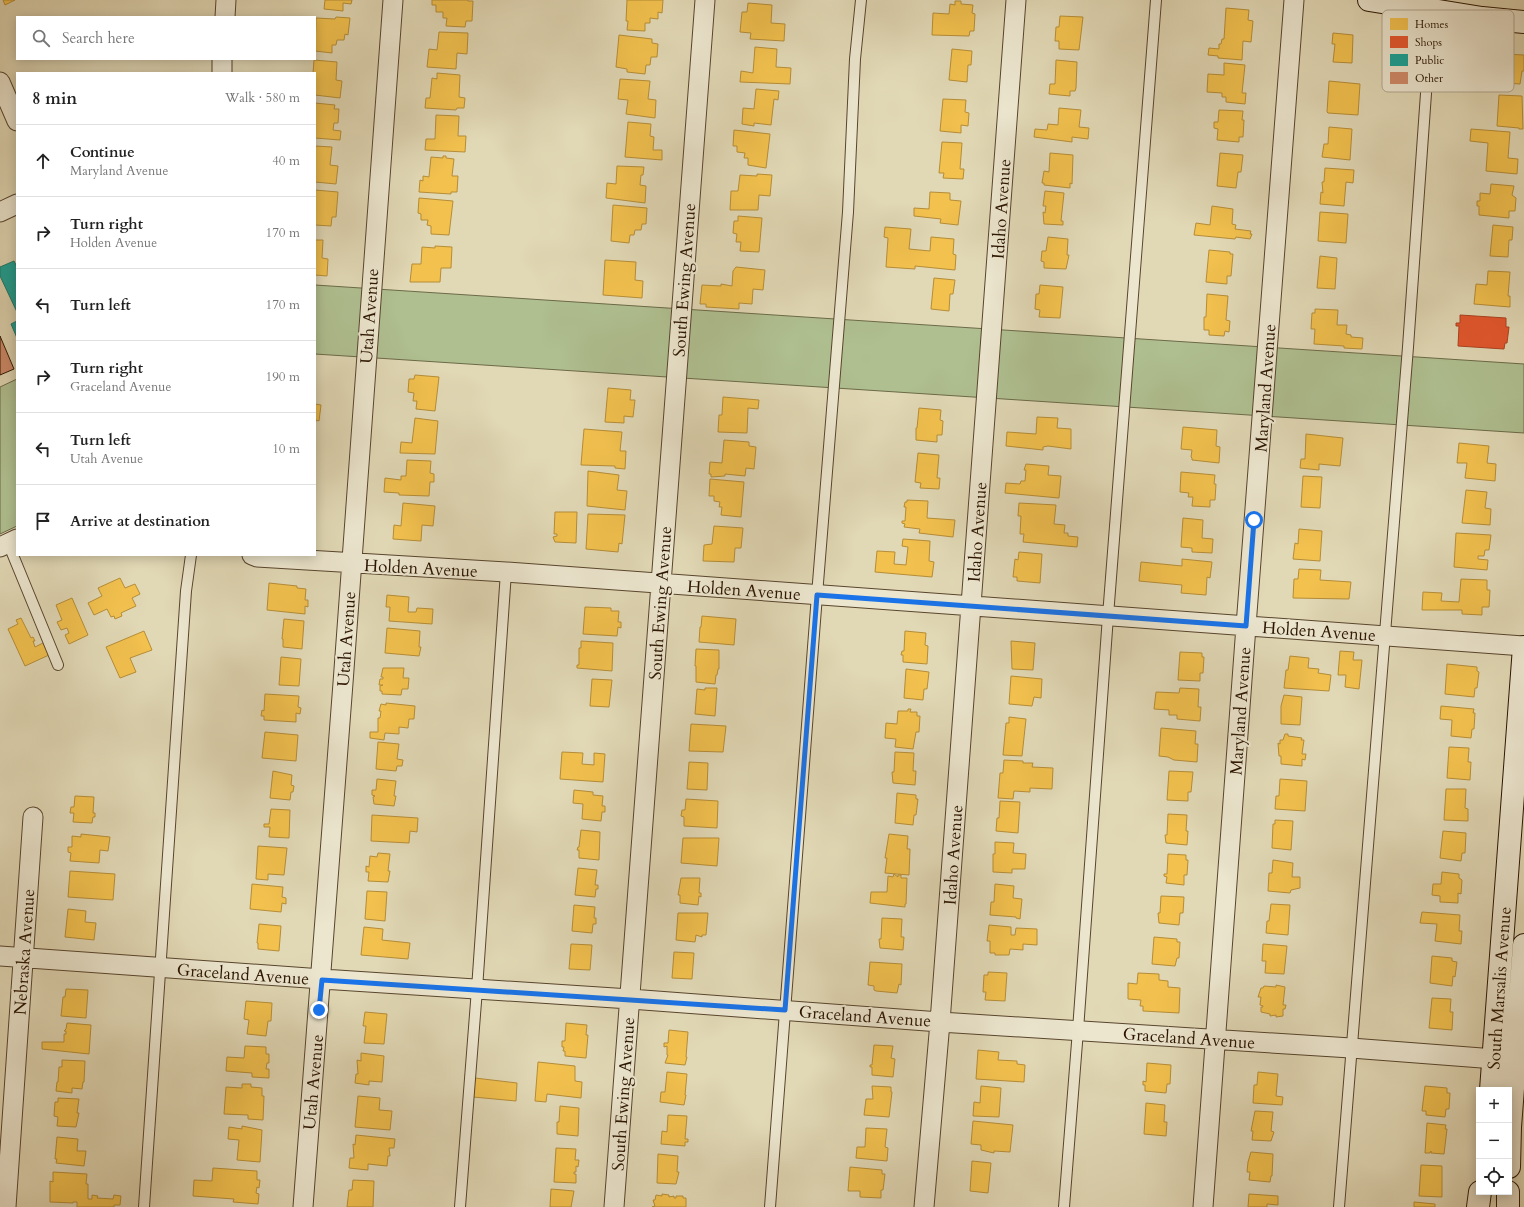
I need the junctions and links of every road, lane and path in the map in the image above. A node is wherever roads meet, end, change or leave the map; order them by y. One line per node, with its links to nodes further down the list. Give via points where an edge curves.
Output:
1 (226, 0): 11 (street)
2 (393, 0): 24 (street, Utah Avenue)
3 (705, 0): 26 (street, South Ewing Avenue)
4 (861, 0): 27 (lane, via 848,212)
5 (1016, 0): 28 (street, Idaho Avenue)
6 (1156, 0): 29 (lane)
7 (1294, 0): 30 (street, Maryland Avenue)
8 (1369, 0): 9 (main road)
9 (1432, 5): 10 (main road)
10 (1459, 10)
11 (225, 16)
12 (1514, 20): 13 (main road)
13 (1524, 22)
14 (222, 60): 15 (street)
15 (222, 72)
16 (0, 82): 18 (street)
17 (1426, 92): 31 (lane)
18 (16, 119)
19 (16, 204): 20 (street)
20 (0, 212)
21 (8, 543): 33 (lane)
22 (191, 556): 38 (lane, via 186,591)
23 (254, 556): 24 (street, Holden Avenue)
24 (352, 564): 25 (street, Holden Avenue); 39 (street, Utah Avenue)
25 (506, 572): 26 (street, Holden Avenue); 40 (lane)
26 (661, 584): 27 (street, Holden Avenue); 41 (street, South Ewing Avenue)
27 (817, 595): 28 (street, Holden Avenue); 42 (lane)
28 (971, 606): 29 (street, Holden Avenue); 43 (street, Idaho Avenue)
29 (1108, 616): 30 (street, Holden Avenue); 44 (lane)
30 (1246, 626): 31 (street, Holden Avenue); 45 (street, Maryland Avenue)
31 (1385, 636): 32 (street, Holden Avenue); 46 (lane)
32 (1524, 646): 47 (main road, South Marsalis Avenue)
33 (58, 665)
34 (33, 817): 37 (street, Nebraska Avenue)
35 (1524, 945): 48 (main road, South Marsalis Avenue)
36 (0, 956): 37 (street, Graceland Avenue)
37 (24, 958): 38 (street, Graceland Avenue); 53 (street, Nebraska Avenue)
38 (160, 968): 39 (street, Graceland Avenue); 54 (lane)
39 (322, 980): 40 (street, Graceland Avenue); 55 (street, Utah Avenue)
40 (477, 989): 41 (street, Graceland Avenue); 56 (lane)
41 (630, 999): 42 (street, Graceland Avenue); 57 (street, South Ewing Avenue)
42 (785, 1010): 43 (street, Graceland Avenue); 58 (lane)
43 (940, 1022): 44 (street, Graceland Avenue); 59 (street, Idaho Avenue)
44 (1078, 1030): 45 (street, Graceland Avenue); 60 (lane)
45 (1216, 1040): 46 (street, Graceland Avenue); 61 (street, Maryland Avenue)
46 (1351, 1048): 47 (street, Graceland Avenue); 62 (lane)
47 (1493, 1059): 48 (street, Graceland Avenue); 49 (main road, South Marsalis Avenue)
48 (1515, 1060): 50 (main road, South Marsalis Avenue)
49 (1491, 1087)
50 (1509, 1159)
51 (1480, 1195): 63 (main road)
52 (1508, 1195): 64 (main road)
53 (6, 1207)
54 (144, 1207)
55 (303, 1207)
56 (460, 1207)
57 (614, 1207)
58 (770, 1207)
59 (924, 1207)
60 (1064, 1207)
61 (1203, 1207)
62 (1339, 1207)
63 (1478, 1207)
64 (1508, 1207)

